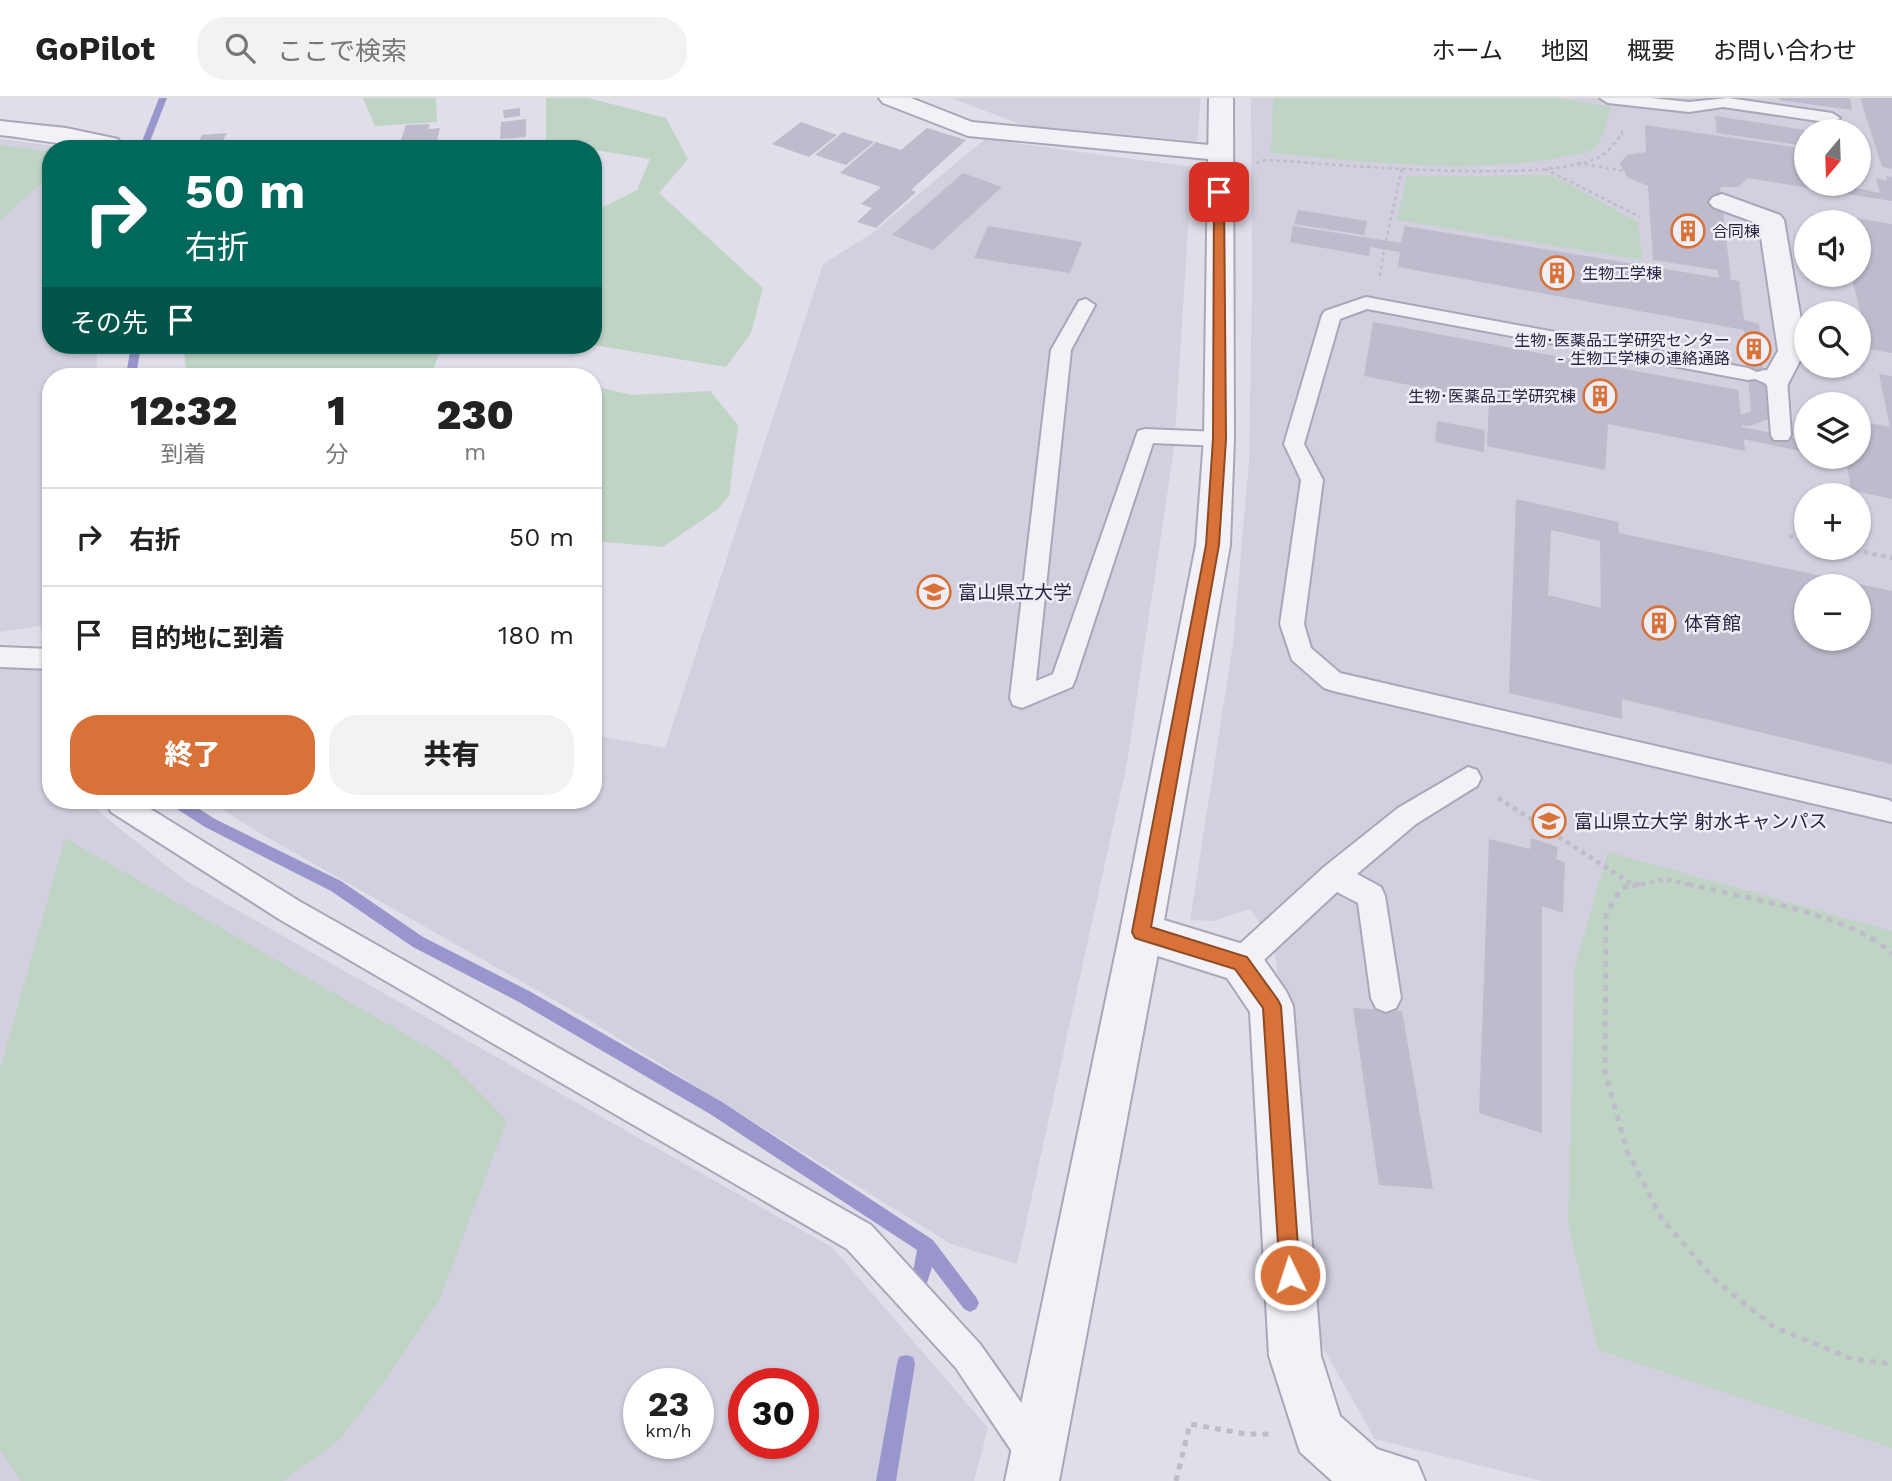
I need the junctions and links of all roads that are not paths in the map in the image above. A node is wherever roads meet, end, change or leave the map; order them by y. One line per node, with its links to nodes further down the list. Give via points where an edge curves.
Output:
1 (891, 98): 7 (street, via 968,129)
2 (1221, 98): 7 (street)
3 (1615, 99): 4 (lane, via 1689,107 1723,102)
4 (1832, 118)
5 (0, 128): 6 (street)
6 (90, 140)
7 (1236, 158): 12 (street)
8 (1722, 201): 10 (street, via 1771,220 1792,351)
9 (1086, 306): 12 (lane, via 1061,351 1023,698 1063,680 1145,436)
10 (1763, 377): 11 (lane); 17 (lane, via 1366,303 1332,316 1294,444 1312,480 1292,624 1301,653 1333,681)
11 (1781, 435)
12 (1219, 439): 19 (street, via 1213,545)
13 (0, 657): 14 (lane)
14 (42, 659)
15 (1468, 778): 18 (lane, via 1407,816)
16 (129, 809): 22 (lane, via 289,910 859,1237 968,1356)
17 (1889, 812)
18 (1334, 876): 20 (lane); 21 (lane, via 1371,896)
19 (1141, 932): 20 (street); 22 (street)
20 (1241, 962): 23 (street, via 1272,1006 1295,1356 1318,1433 1363,1473)
21 (1386, 998)
22 (1034, 1468)
23 (1398, 1481)

